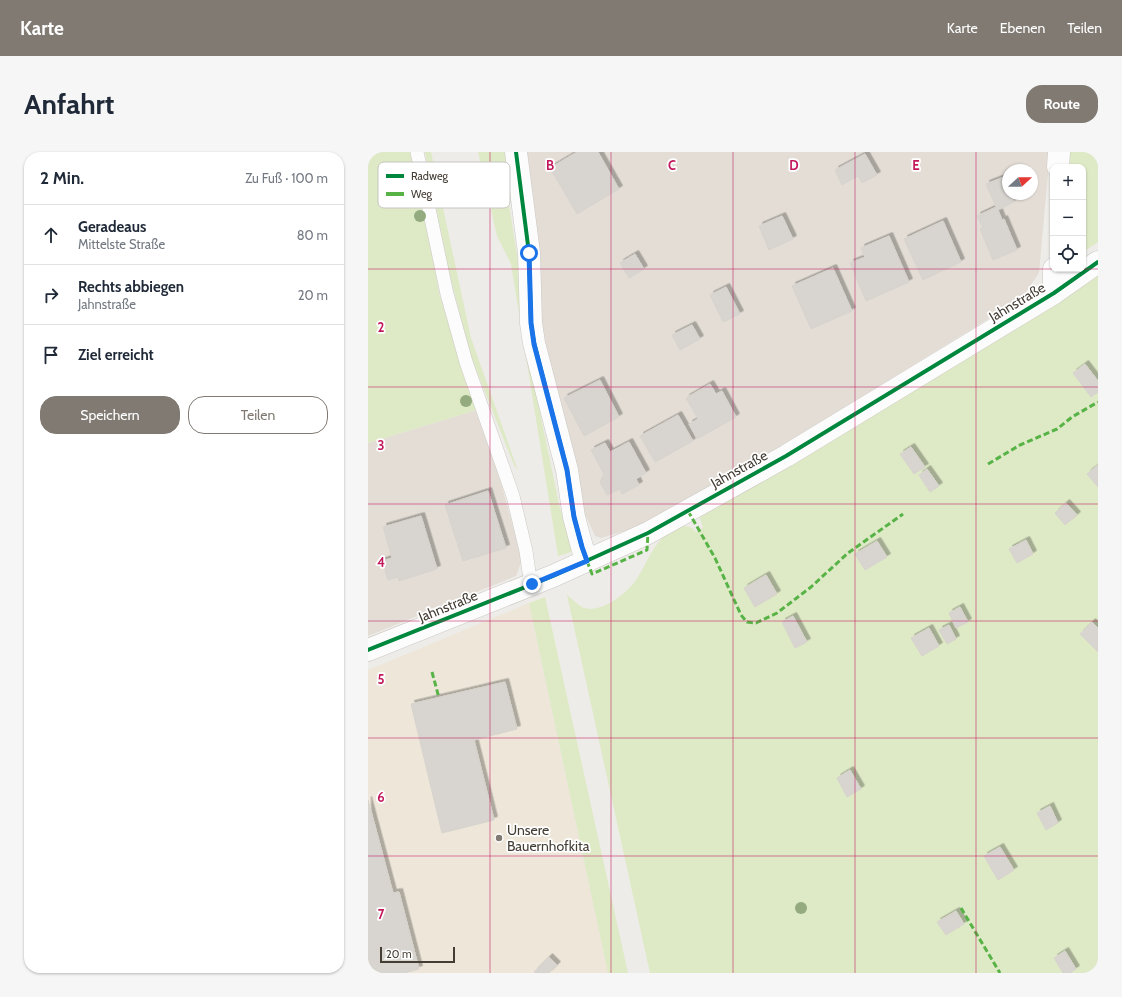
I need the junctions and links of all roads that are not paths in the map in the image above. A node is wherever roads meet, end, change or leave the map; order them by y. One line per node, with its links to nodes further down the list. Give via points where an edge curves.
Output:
1 (417, 152): 4 (lane)
2 (516, 152): 10 (street, via 529,253 534,344 567,470 574,517)
3 (1059, 152): 5 (street)
4 (419, 162)
5 (1058, 164)
6 (429, 208): 11 (lane, via 447,294 466,362 513,496)
7 (1098, 262): 9 (street, Jahnstraße)
8 (1054, 272): 9 (street)
9 (1054, 293): 10 (street, Jahnstraße, via 779,460 648,534)
10 (587, 561): 11 (street, Jahnstraße)
11 (532, 584): 12 (street, Jahnstraße)
12 (368, 650)

